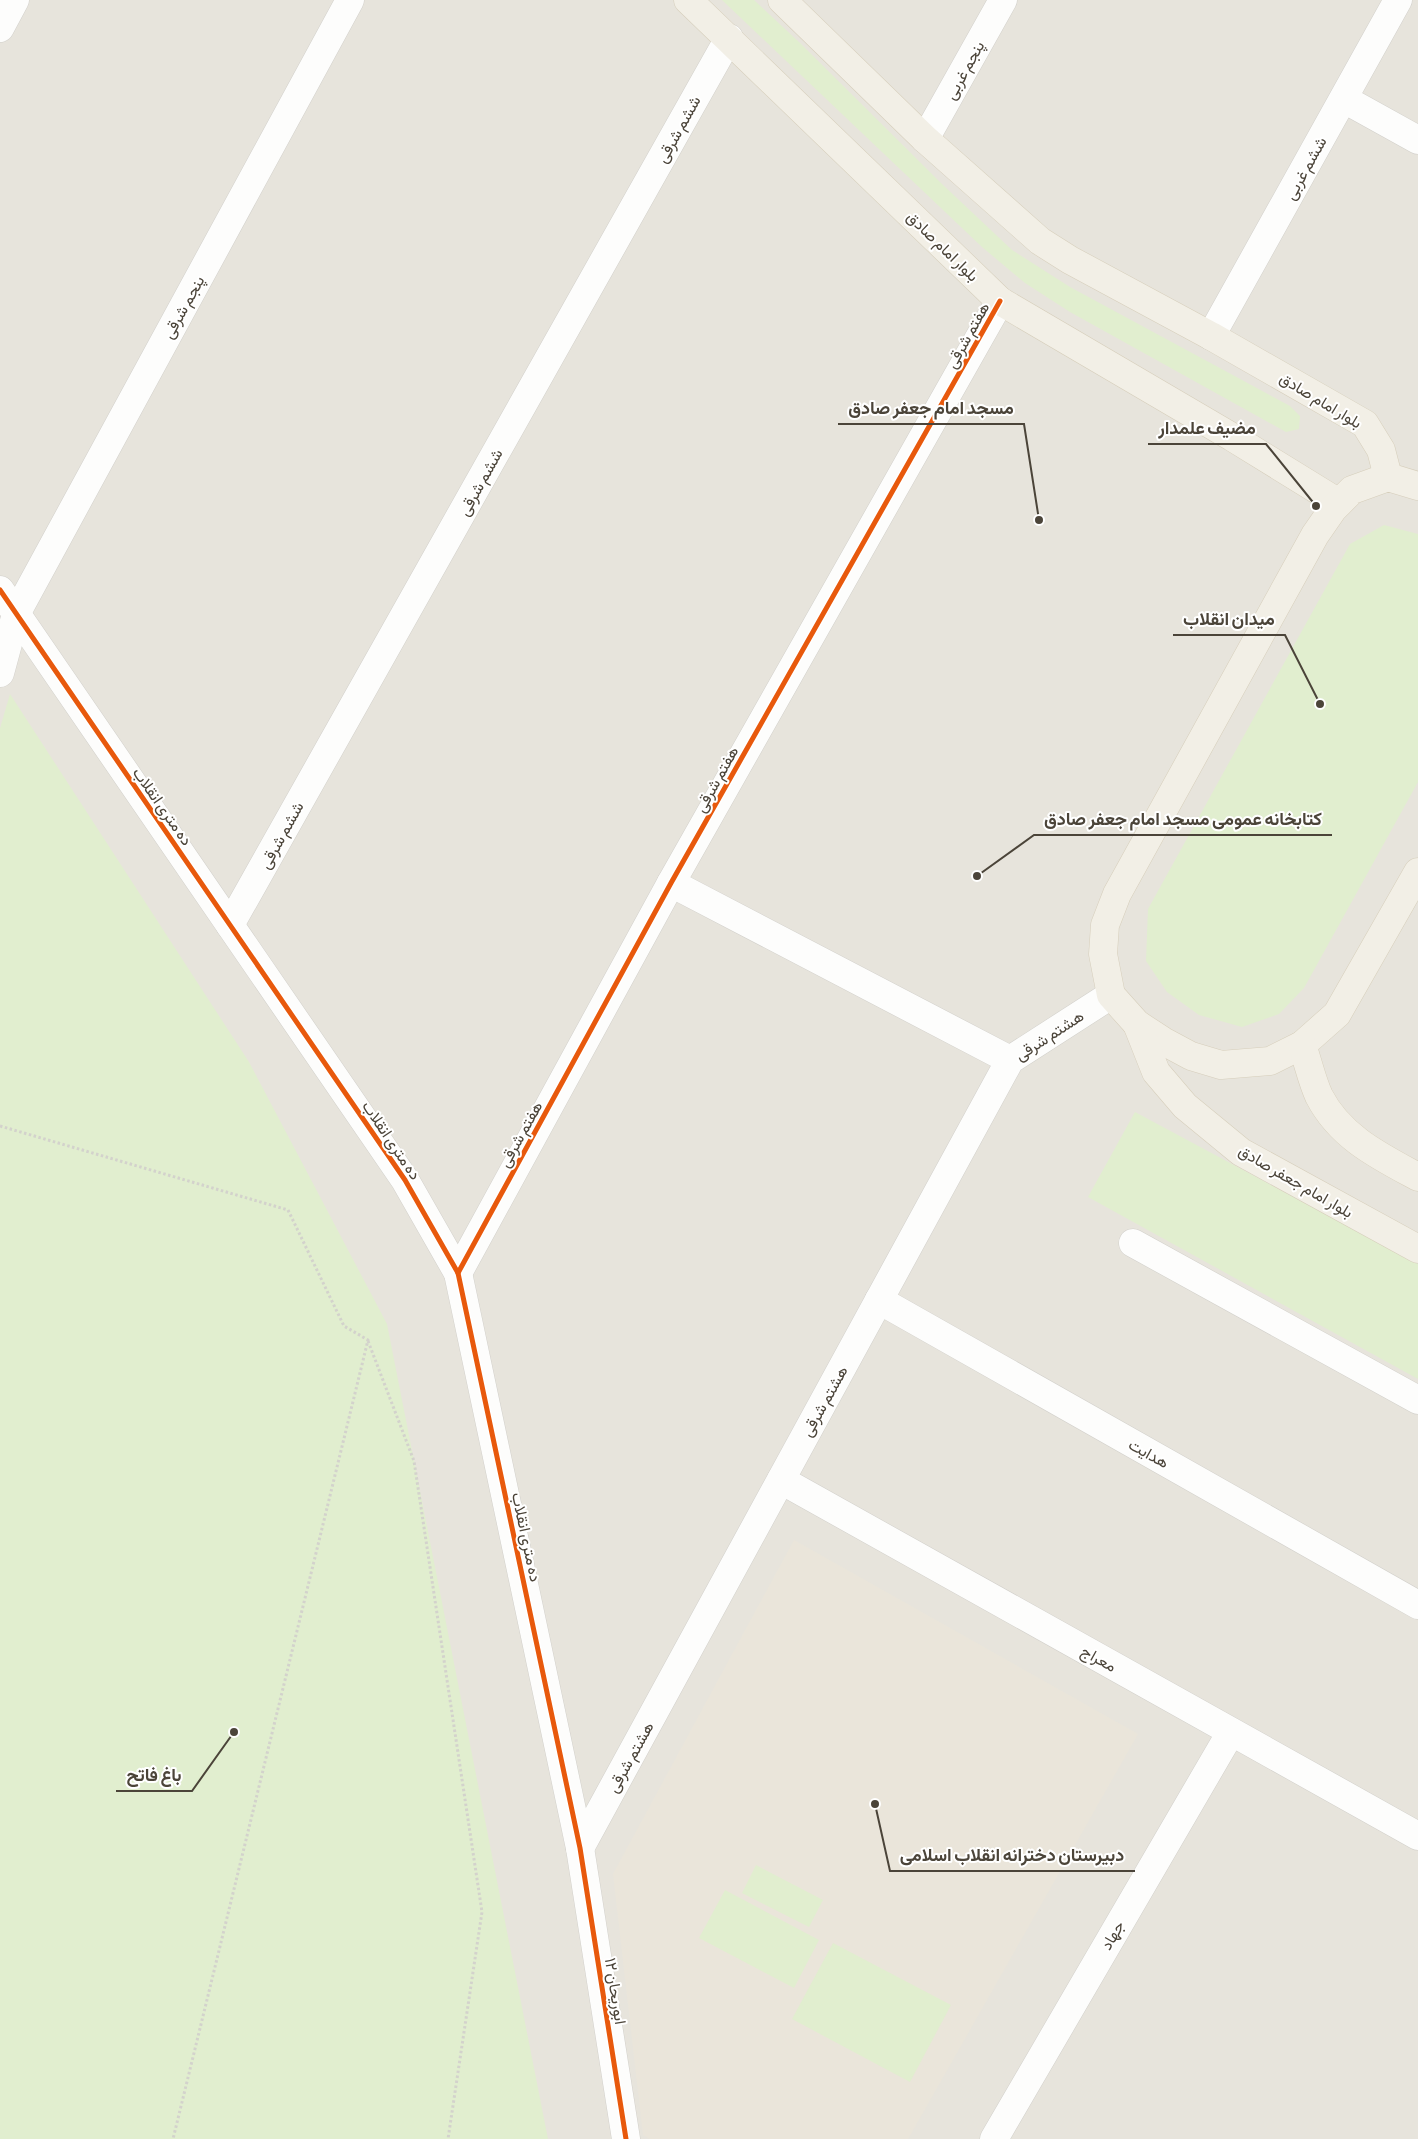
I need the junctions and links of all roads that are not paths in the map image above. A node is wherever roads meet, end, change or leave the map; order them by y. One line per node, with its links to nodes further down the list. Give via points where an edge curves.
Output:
1 (15, 0): 7 (street)
2 (350, 0): 18 (street, پنجم شرقی)
3 (688, 0): 8 (main road, بلوار امام صادق)
4 (782, 0): 10 (main road, بلوار امام صادق)
5 (1003, 0): 10 (street, پنجم غربی)
6 (1398, 0): 9 (street, ششم غربی)
7 (0, 28)
8 (729, 38): 12 (main road, بلوار امام صادق); 22 (street, ششم شرقی)
9 (1344, 99): 11 (street); 13 (street, ششم غربی)
10 (925, 140): 13 (main road, بلوار امام صادق, via 1040,241)
11 (1418, 140)
12 (1000, 301): 16 (main road, بلوار امام صادق, via 1232,436); 21 (street, هفتم شرقی)
13 (1211, 336): 14 (main road, بلوار امام صادق, via 1365,424 1381,450)
14 (1388, 476): 15 (main road); 16 (main road, via 1352,490)
15 (1418, 486)
16 (1339, 503): 23 (main road, via 1315,535 1117,894 1105,925 1103,954)
17 (0, 590): 18 (street, ده متری انقلاب)
18 (16, 614): 19 (street, پنجم شرقی); 22 (street, ده متری انقلاب)
19 (0, 674)
20 (1418, 872): 25 (main road, via 1337,1014)
21 (672, 883): 26 (street); 30 (street, هفتم شرقی)
22 (230, 925): 30 (street, ده متری انقلاب, via 405,1180)
23 (1111, 995): 24 (main road); 26 (street, هشتم شرقی)
24 (1137, 1024): 25 (main road, via 1191,1056 1222,1065 1270,1061); 29 (main road, بلوار امام جعفر صادق, via 1156,1072 1185,1106 1240,1152)
25 (1302, 1045): 27 (main road, via 1319,1095 1334,1121 1365,1148)
26 (1010, 1060): 31 (street, هشتم شرقی)
27 (1418, 1177)
28 (1133, 1243): 32 (street)
29 (1418, 1249)
30 (458, 1273): 37 (street, ده متری انقلاب)
31 (879, 1300): 33 (street, هشتم شرقی); 34 (street, هدایت)
32 (1418, 1400)
33 (781, 1480): 35 (street, معراج); 37 (street, هشتم شرقی)
34 (1418, 1605)
35 (1231, 1732): 36 (street, معراج); 39 (street, جهاد)
36 (1418, 1836)
37 (580, 1848): 38 (street, ابوریحان ۱۲)
38 (626, 2139)
39 (994, 2139)

